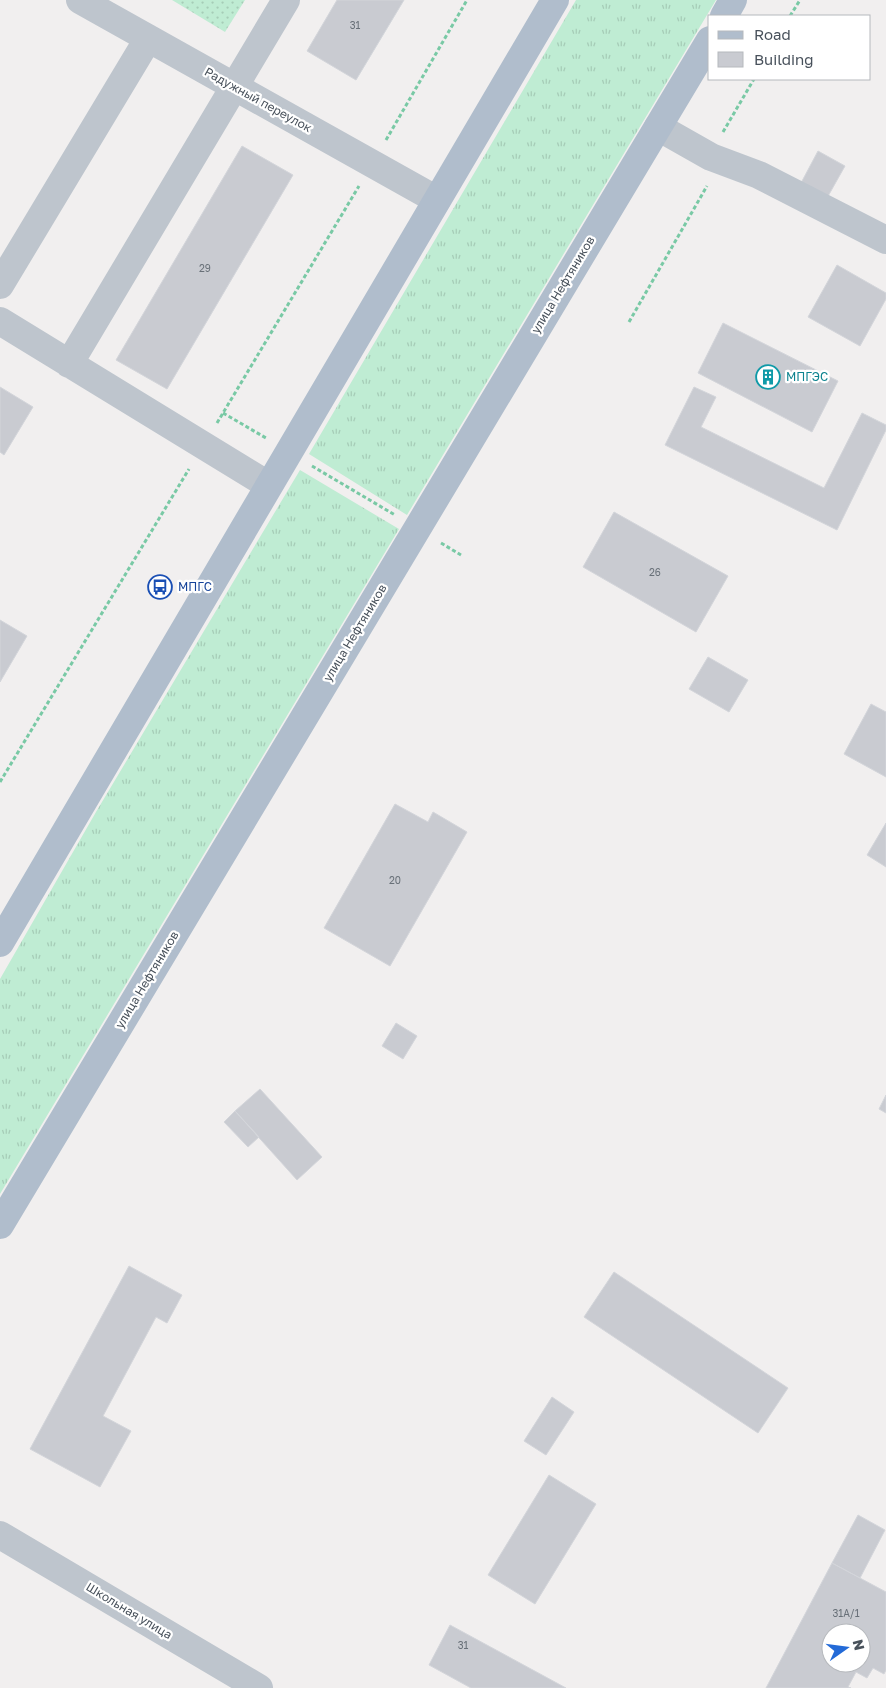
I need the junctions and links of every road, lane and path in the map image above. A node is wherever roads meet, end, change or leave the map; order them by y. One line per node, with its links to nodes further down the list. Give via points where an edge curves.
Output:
1 (80, 0): 9 (street, Радужный переулок)
2 (286, 0): 12 (street)
3 (467, 0): 15 (path)
4 (555, 0): 16 (main road)
5 (733, 0): 7 (main road)
6 (800, 0): 8 (path)
7 (725, 15)
8 (791, 15)
9 (148, 39): 12 (street, Радужный переулок); 18 (street)
10 (708, 43): 13 (main road, улица Нефтяников)
11 (753, 80): 14 (path, via 718,140)
12 (234, 88): 15 (street, Радужный переулок); 21 (street)
13 (658, 127): 14 (street); 26 (main road, улица Нефтяников)
14 (715, 158): 17 (street, via 759,175); 20 (path, via 710,182)
15 (373, 163): 16 (street, Радужный переулок); 22 (path)
16 (437, 200): 24 (main road)
17 (886, 240)
18 (0, 285)
19 (0, 321): 21 (street)
20 (630, 322)
21 (69, 364): 23 (street)
22 (224, 413): 23 (path); 24 (path)
23 (204, 446): 25 (street); 28 (path)
24 (288, 451): 25 (main road); 26 (path)
25 (268, 484): 29 (main road)
26 (417, 528): 27 (path); 30 (main road, улица Нефтяников)
27 (462, 555)
28 (0, 782)
29 (0, 943)
30 (0, 1225)
31 (0, 1535): 32 (street, Школьная улица)
32 (259, 1688)

